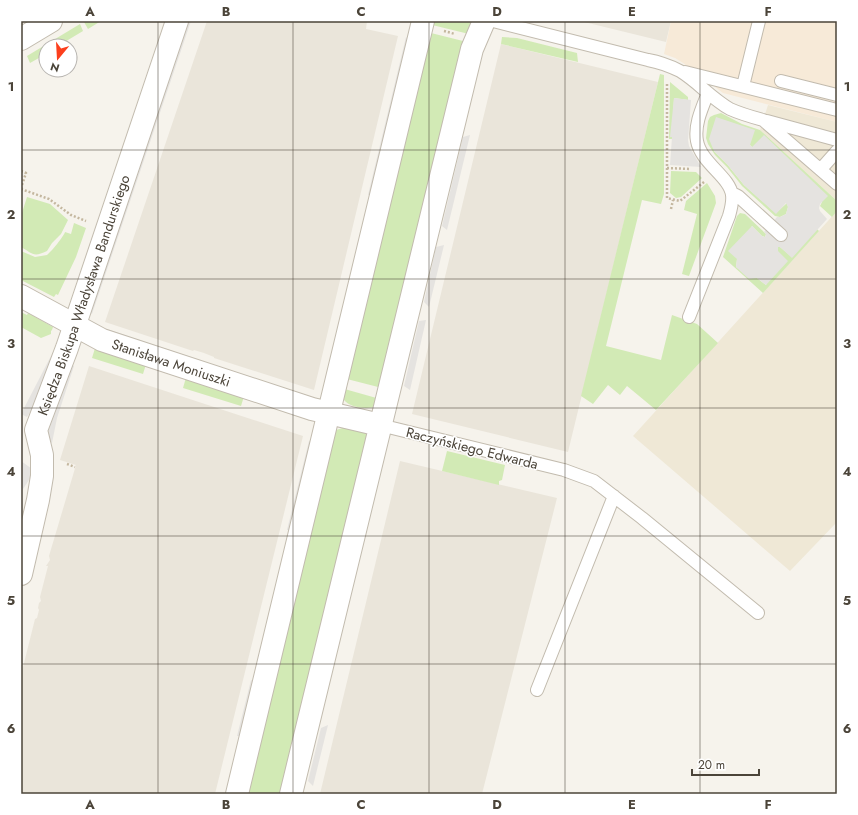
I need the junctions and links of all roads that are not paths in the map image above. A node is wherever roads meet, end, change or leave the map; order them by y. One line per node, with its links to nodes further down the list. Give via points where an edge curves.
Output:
1 (51, 21): 7 (street)
2 (177, 21): 23 (street, Księdza Biskupa Władysława Bandurskiego)
3 (484, 21): 25 (street, via 472,49)
4 (493, 21): 8 (lane, via 667,65)
5 (759, 21): 10 (lane)
6 (432, 26): 24 (street)
7 (21, 39)
8 (679, 71): 10 (lane); 11 (lane)
9 (781, 81): 12 (lane)
10 (743, 86): 13 (lane)
11 (708, 93): 14 (lane, via 730,109); 19 (lane, via 697,128 698,147)
12 (837, 95)
13 (837, 110)
14 (763, 120): 15 (lane); 17 (lane)
15 (837, 140)
16 (837, 151): 17 (lane)
17 (821, 169): 18 (lane)
18 (837, 184)
19 (732, 193): 20 (lane); 22 (lane, via 729,216)
20 (781, 235)
21 (21, 296): 23 (street, Stanisława Moniuszki)
22 (689, 317)
23 (75, 326): 24 (street, Stanisława Moniuszki, via 110,343); 26 (street, Księdza Biskupa Władysława Bandurskiego)
24 (329, 413): 25 (street, Stanisława Moniuszki); 31 (street)
25 (380, 425): 27 (lane, Raczyńskiego Edwarda, via 564,470 594,481); 32 (street)
26 (29, 434): 28 (street, Księdza Biskupa Władysława Bandurskiego, via 42,455 42,476)
27 (614, 496): 29 (lane, Raczyńskiego Edwarda); 30 (lane)
28 (21, 574)
29 (758, 613)
30 (537, 690)
31 (237, 794)
32 (291, 794)

